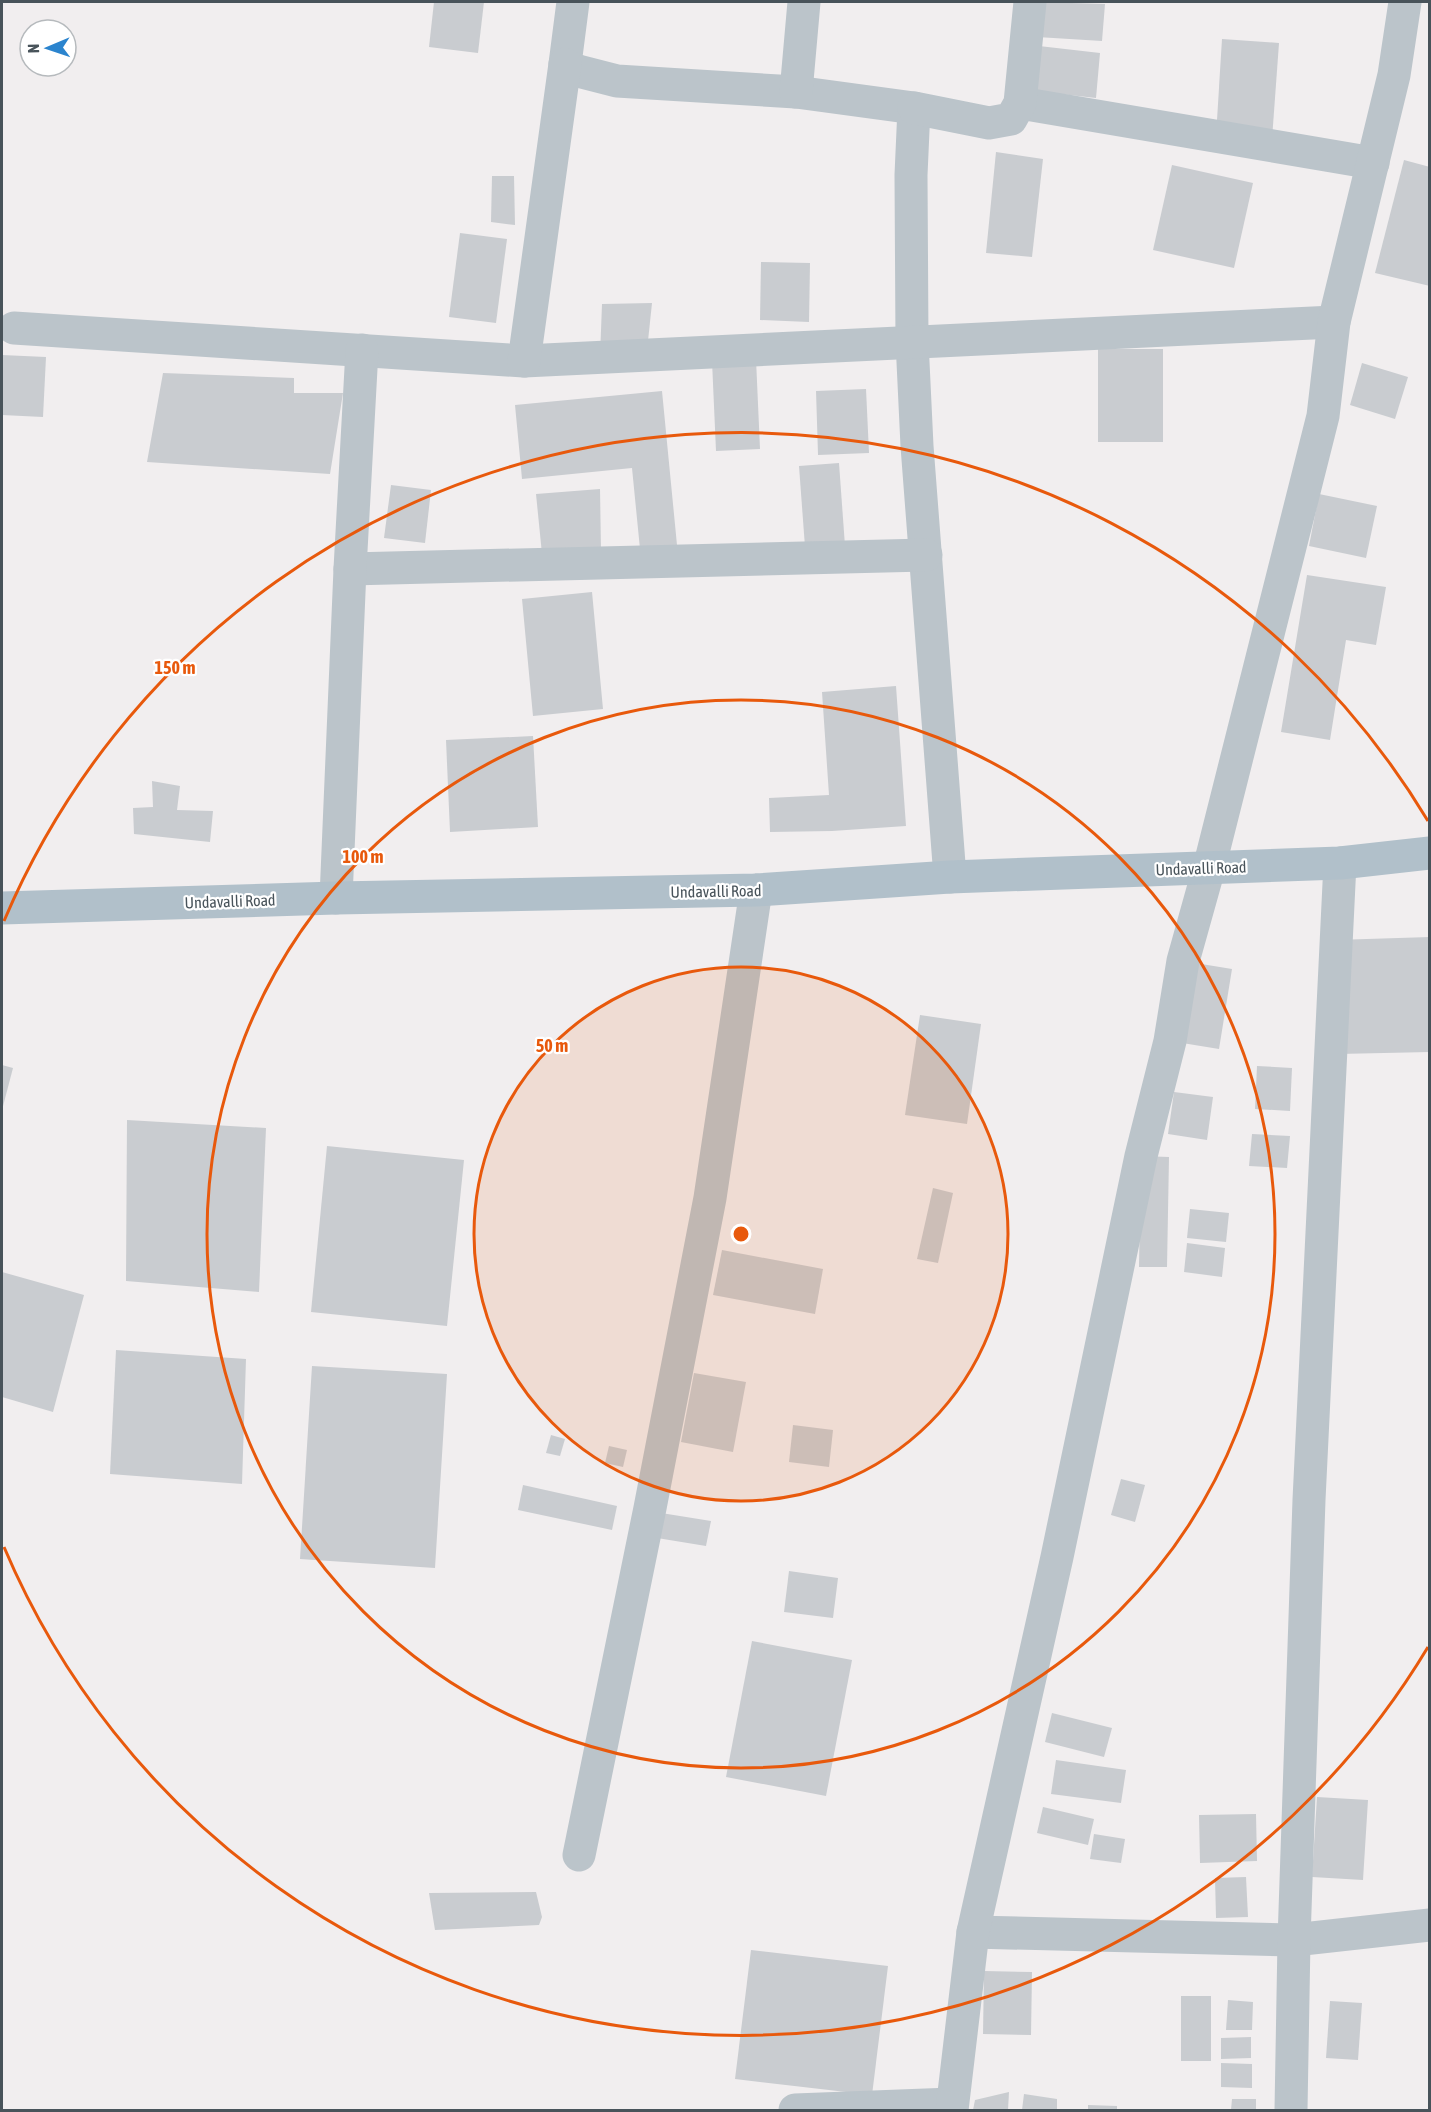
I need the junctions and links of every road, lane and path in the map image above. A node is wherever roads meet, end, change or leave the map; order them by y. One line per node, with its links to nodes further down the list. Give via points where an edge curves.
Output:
1 (573, 2): 5 (street)
2 (804, 2): 6 (street)
3 (1030, 2): 7 (street)
4 (1405, 2): 9 (street, via 1394,75)
5 (565, 64): 6 (street, via 617,81); 14 (street)
6 (796, 92): 8 (street)
7 (1020, 103): 8 (street, via 1011,119 989,123); 9 (street)
8 (914, 108): 12 (street)
9 (1373, 163): 10 (street)
10 (1334, 322): 12 (street); 19 (street, via 1323,416)
11 (14, 328): 13 (street)
12 (912, 341): 14 (street); 15 (street)
13 (362, 350): 14 (street); 16 (street)
14 (524, 361)
15 (926, 555): 16 (street); 20 (street)
16 (350, 569): 22 (street)
17 (1430, 853): 18 (main road, Undavalli Road)
18 (1340, 863): 19 (main road, Undavalli Road); 27 (street, via 1309,1500)
19 (1209, 868): 20 (main road, Undavalli Road); 26 (street, via 1183,961 1170,1041 1141,1156)
20 (950, 877): 21 (main road, Undavalli Road)
21 (756, 890): 22 (main road, Undavalli Road); 24 (street, via 710,1198)
22 (336, 898): 23 (main road, Undavalli Road)
23 (2, 908)
24 (579, 1855)
25 (1430, 1925): 27 (street)
26 (973, 1932): 27 (street); 28 (street)
27 (1294, 1941): 30 (street)
28 (952, 2107): 29 (street)
29 (795, 2110)
30 (1292, 2110)

